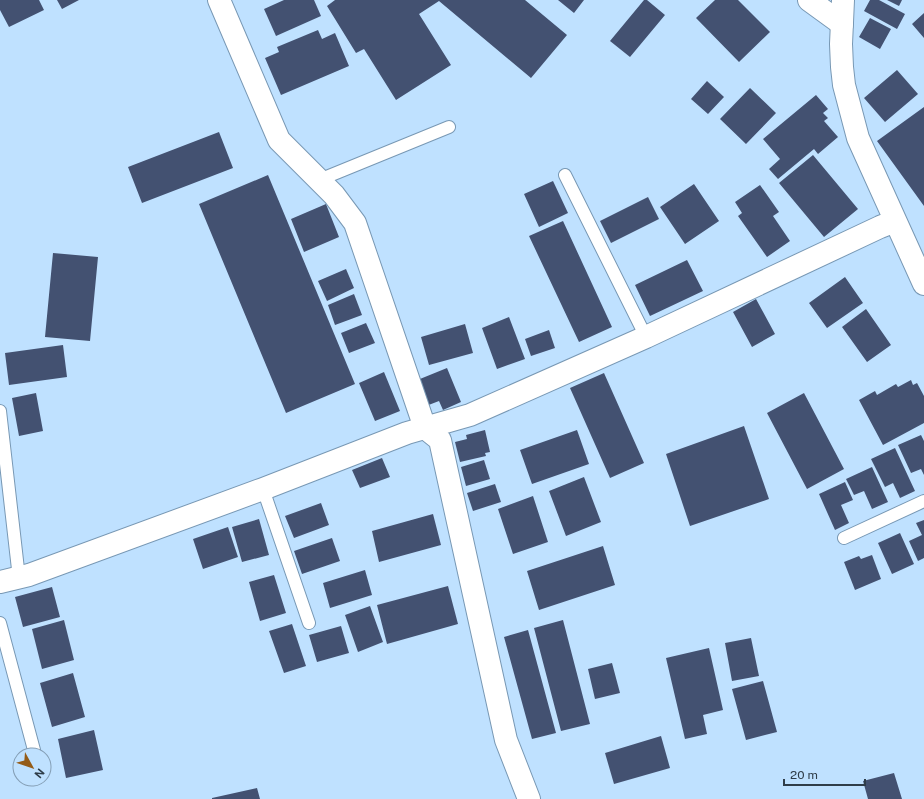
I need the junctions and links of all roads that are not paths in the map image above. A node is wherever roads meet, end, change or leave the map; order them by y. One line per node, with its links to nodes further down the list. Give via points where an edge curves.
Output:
1 (219, 0): 7 (street, via 279,140)
2 (809, 0): 4 (street)
3 (843, 0): 4 (street)
4 (842, 24): 8 (street, via 844,86 858,138)
5 (449, 127): 7 (lane)
6 (565, 176): 10 (lane)
7 (319, 180): 12 (street, via 355,223)
8 (895, 221): 9 (street); 10 (street)
9 (924, 284)
10 (646, 337): 12 (street, via 470,415)
11 (0, 411): 16 (lane)
12 (425, 428): 13 (street); 20 (street, via 440,440 506,740)
13 (263, 489): 16 (street, via 29,576); 18 (lane)
14 (924, 501): 15 (lane)
15 (844, 538)
16 (9, 580)
17 (0, 623): 19 (lane)
18 (309, 623)
19 (33, 747)
20 (529, 799)

